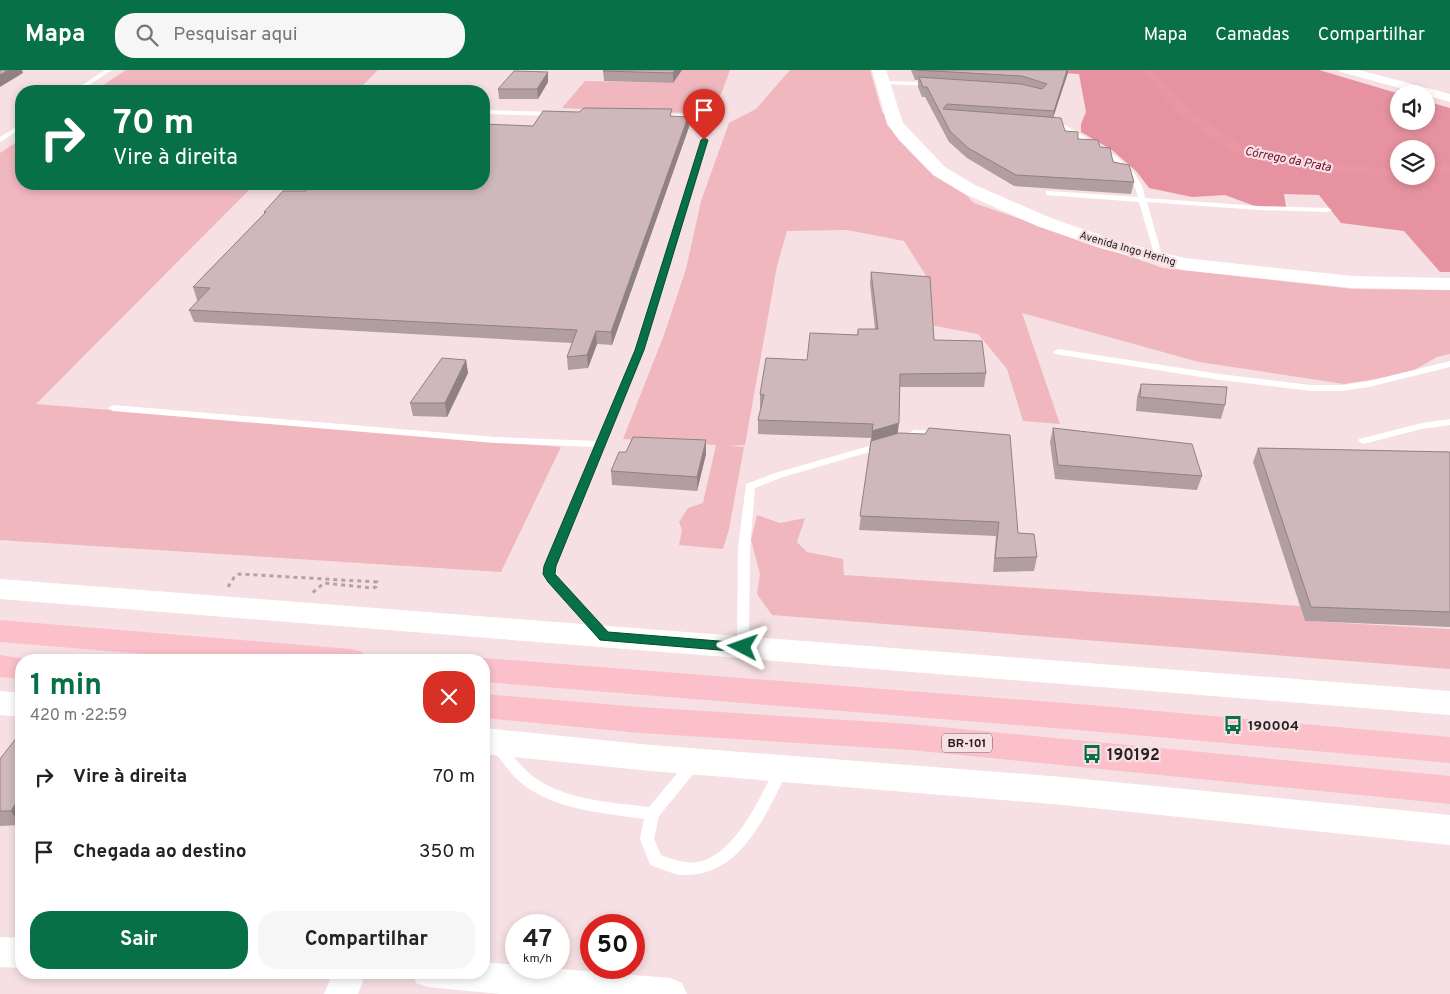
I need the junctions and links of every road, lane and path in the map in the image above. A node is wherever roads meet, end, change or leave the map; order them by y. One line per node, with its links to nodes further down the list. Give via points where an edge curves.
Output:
1 (109, 70): 4 (lane)
2 (1345, 70): 6 (street)
3 (881, 76): 5 (lane); 16 (main road, Avenida Ingo Hering, via 900,132 954,182 1044,222)
4 (85, 85)
5 (942, 85)
6 (1450, 98)
7 (490, 112): 8 (lane)
8 (571, 114)
9 (648, 116): 24 (lane, via 678,116 699,120 706,127 640,350)
10 (1038, 123): 14 (lane, via 1065,127 1115,158 1131,174)
11 (15, 130): 12 (lane)
12 (0, 140)
13 (1049, 193): 14 (lane)
14 (1142, 199): 15 (lane); 16 (lane)
15 (1328, 210)
16 (1159, 259): 17 (main road, Avenida Ingo Hering, via 1293,277)
17 (1450, 284)
18 (1058, 352): 19 (lane, via 1156,369 1322,388 1356,387)
19 (1450, 364)
20 (113, 408): 24 (lane, via 495,440)
21 (1450, 422): 23 (lane)
22 (951, 434): 30 (lane, via 910,434 900,441 779,474 750,486 744,548)
23 (1363, 441)
24 (600, 444): 29 (lane, via 549,574)
25 (313, 578): 27 (path, via 236,575)
26 (0, 589): 27 (main road)
27 (216, 606): 29 (main road)
28 (0, 631): 31 (highway)
29 (605, 636): 30 (main road)
30 (743, 647): 37 (main road)
31 (278, 654)
32 (0, 666): 33 (highway)
33 (15, 667)
34 (490, 670): 40 (highway)
35 (0, 703): 36 (main road)
36 (15, 704)
37 (1450, 704)
38 (490, 707): 43 (highway, BR-101, via 640,720 910,737)
39 (490, 742): 41 (main road); 44 (lane, via 525,778 548,791 577,801)
40 (1450, 750)
41 (695, 762): 42 (main road); 44 (lane)
42 (782, 768): 44 (lane, via 743,839 732,852 706,868 687,870 669,867 655,860 647,839); 45 (main road, via 1063,791)
43 (1450, 790)
44 (652, 814)
45 (1450, 830)
46 (0, 952): 47 (street)
47 (15, 953)
48 (490, 978): 51 (street)
49 (347, 979): 50 (street)
50 (341, 994)
51 (659, 994)

